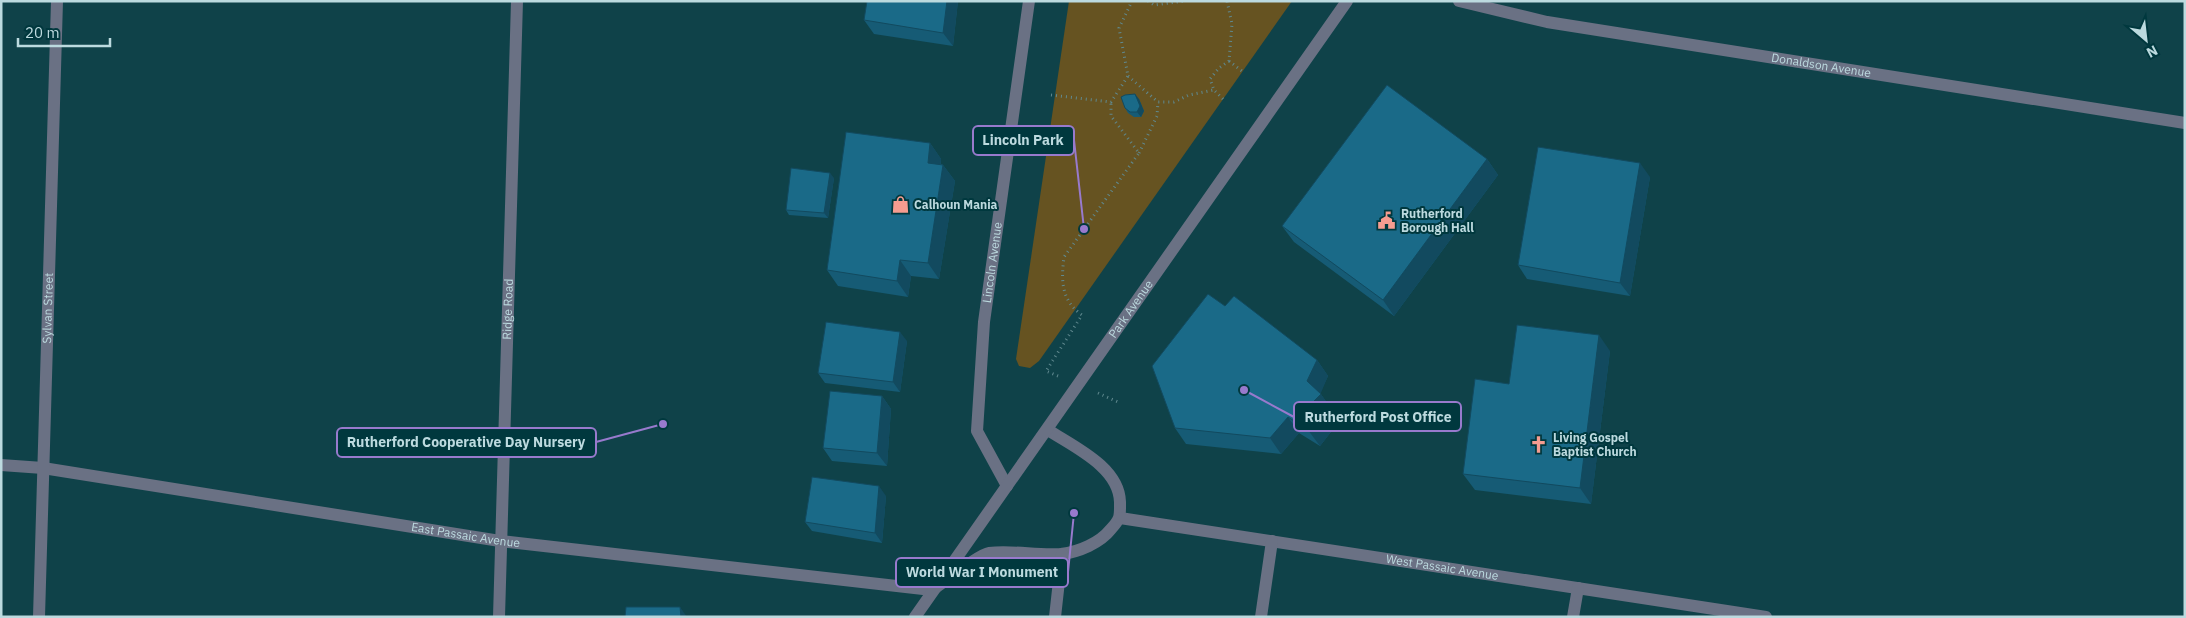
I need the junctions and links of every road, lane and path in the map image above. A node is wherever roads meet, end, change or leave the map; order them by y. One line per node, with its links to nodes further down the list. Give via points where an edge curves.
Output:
1 (57, 1): 24 (street, Sylvan Street)
2 (517, 1): 27 (street, Ridge Road)
3 (1029, 1): 25 (street, Lincoln Avenue, via 984,322 977,430)
4 (1132, 1): 12 (path, via 1120,28)
5 (1148, 1): 6 (path, via 1154,5)
6 (1185, 1)
7 (1227, 1): 10 (path, via 1232,24)
8 (1347, 1): 20 (street, Park Avenue)
9 (1459, 1): 18 (street, Donaldson Avenue, via 1547,22)
10 (1229, 61): 11 (path); 13 (path, via 1210,79)
11 (1242, 71)
12 (1128, 76): 16 (path); 17 (path)
13 (1214, 90): 15 (path); 17 (path, via 1174,102)
14 (1051, 95): 16 (path)
15 (1223, 99)
16 (1111, 102): 19 (path, via 1111,116)
17 (1158, 102): 19 (path, via 1157,116)
18 (2185, 123)
19 (1139, 153): 20 (path, via 1064,257 1064,292 1071,307 1082,315 1046,371)
20 (1080, 384): 21 (path); 22 (street, Park Avenue)
21 (1118, 402)
22 (1048, 430): 25 (street, Park Avenue); 26 (street, via 1101,466 1112,478 1120,492)
23 (1, 465): 24 (street, East Passaic Avenue)
24 (43, 468): 27 (street, East Passaic Avenue); 32 (street, Sylvan Street)
25 (1007, 486): 31 (street, Park Avenue)
26 (1120, 518): 28 (street, West Passaic Avenue); 29 (street, via 1106,535 1085,548)
27 (500, 541): 31 (street, East Passaic Avenue); 33 (street, Ridge Road)
28 (1272, 541): 30 (street, West Passaic Avenue); 36 (street)
29 (1062, 554): 31 (street, via 987,553); 35 (street)
30 (1578, 588): 37 (street); 38 (street, West Passaic Avenue)
31 (932, 590): 34 (street, Park Avenue)
32 (39, 617)
33 (498, 617)
34 (915, 617)
35 (1055, 617)
36 (1260, 617)
37 (1573, 617)
38 (1766, 617)

